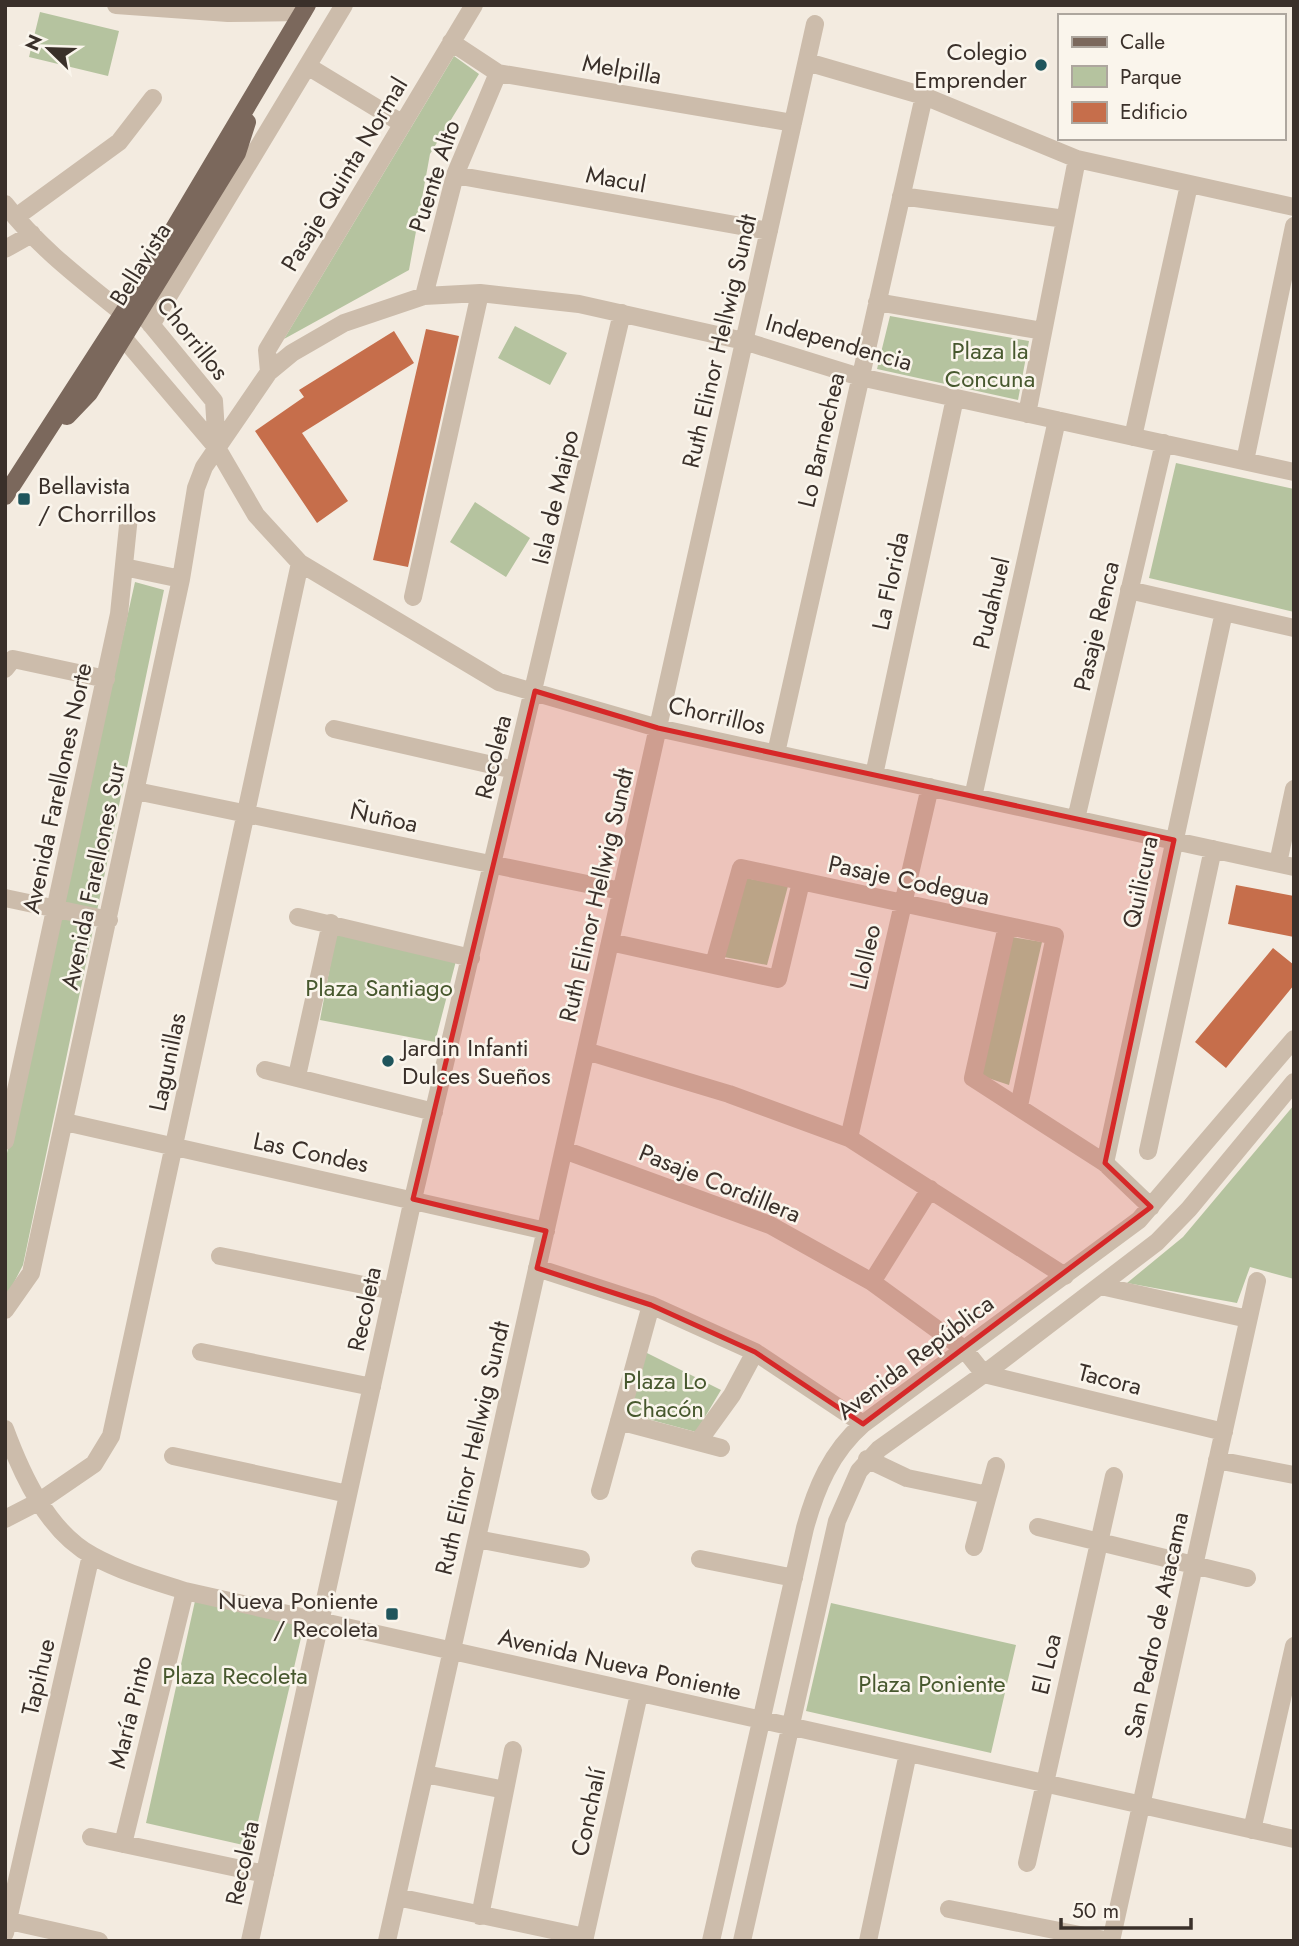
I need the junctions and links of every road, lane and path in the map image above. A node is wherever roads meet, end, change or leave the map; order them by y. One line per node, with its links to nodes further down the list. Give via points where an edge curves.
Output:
1 (116, 5): 4 (street)
2 (344, 5): 10 (street)
3 (474, 5): 8 (street, Pasaje Quinta Normal)
4 (218, 9): 5 (street)
5 (277, 9): 6 (street)
6 (305, 9): 31 (main road, Bellavista)
7 (815, 24): 9 (street, Ruth Elinor Hellwig Sundt)
8 (451, 42): 11 (street, Melpilla); 15 (street, Pasaje Quinta Normal)
9 (807, 62): 12 (street); 14 (street, Ruth Elinor Hellwig Sundt)
10 (309, 67): 15 (street); 31 (street)
11 (498, 73): 14 (street, Melpilla); 17 (street, Puente Alto)
12 (924, 96): 16 (street); 19 (street, Lo Barnechea)
13 (153, 98): 21 (street, via 119,142)
14 (793, 123): 24 (street, Ruth Elinor Hellwig Sundt)
15 (402, 124): 34 (street, Pasaje Quinta Normal, via 267,350)
16 (1077, 159): 18 (street); 22 (street)
17 (455, 175): 24 (street, Macul); 28 (street, Puente Alto)
18 (1188, 184): 20 (street); 39 (street)
19 (901, 196): 22 (street); 29 (street, Lo Barnechea)
20 (1294, 207)
21 (10, 211): 25 (street)
22 (1065, 219): 32 (street)
23 (1294, 226): 42 (street)
24 (769, 231): 33 (street, Ruth Elinor Hellwig Sundt)
25 (32, 234): 26 (street); 31 (street, via 73,274)
26 (5, 249)
27 (480, 293): 28 (street, Independencia); 30 (street, Independencia); 50 (street)
28 (424, 296): 34 (street, Independencia, via 344,323)
29 (877, 302): 32 (street); 35 (street, Lo Barnechea)
30 (622, 313): 33 (street, Independencia); 55 (street, Isla de Maipo)
31 (131, 319): 41 (street, Chorrillos); 41 (street, Chorrillos, via 214,401); 44 (main road, Bellavista)
32 (1043, 331): 37 (street)
33 (744, 341): 35 (street, Independencia); 56 (street, Ruth Elinor Hellwig Sundt)
34 (269, 372): 41 (street, Independencia)
35 (860, 377): 36 (street, Independencia); 58 (street, Lo Barnechea)
36 (955, 398): 37 (street, Independencia); 60 (street, La Florida)
37 (1027, 414): 38 (street, Independencia)
38 (1057, 420): 39 (street, Independencia); 64 (street, Pudahuel)
39 (1133, 437): 40 (street, Independencia)
40 (1164, 443): 42 (street, Independencia); 49 (street, Pasaje Renca)
41 (217, 448): 46 (street, Chorrillos, via 256,515); 48 (street, Avenida Farellones Sur, via 195,488)
42 (1245, 461): 43 (street, Independencia)
43 (1294, 472)
44 (5, 496)
45 (129, 516): 47 (street, Avenida Farellones Norte)
46 (300, 563): 55 (street, Chorrillos, via 499,682); 65 (street, Lagunillas)
47 (124, 567): 48 (street); 54 (street, Avenida Farellones Norte)
48 (181, 579): 63 (street, Avenida Farellones Sur)
49 (1129, 590): 51 (street); 66 (street, Pasaje Renca)
50 (413, 597)
51 (1224, 612): 52 (street); 67 (street, Quilicura)
52 (1294, 628)
53 (5, 669): 54 (street, via 13,659)
54 (106, 679): 75 (street, Avenida Farellones Norte)
55 (535, 691): 56 (street, Chorrillos); 59 (street, Recoleta)
56 (658, 728): 58 (street, Chorrillos); 72 (street, Ruth Elinor Hellwig Sundt)
57 (334, 729): 59 (street)
58 (776, 753): 60 (street, Chorrillos)
59 (514, 770): 69 (street, Recoleta)
60 (874, 775): 61 (street, Chorrillos)
61 (930, 787): 64 (street, Chorrillos); 74 (street, Llolleo)
62 (1294, 789): 70 (street)
63 (136, 791): 65 (street, Ñuñoa); 77 (street, Avenida Farellones Sur)
64 (973, 797): 66 (street, Chorrillos)
65 (245, 813): 69 (street, Ñuñoa); 95 (street, Lagunillas)
66 (1076, 819): 67 (street, Chorrillos)
67 (1174, 840): 68 (street, Chorrillos); 98 (street, Quilicura)
68 (1213, 849): 70 (street, Chorrillos); 97 (street)
69 (493, 865): 72 (street, Ñuñoa); 81 (street, Recoleta)
70 (1286, 865)
71 (801, 882): 74 (street, Pasaje Codegua); 82 (street, Pasaje Codegua, via 741,868); 82 (street, Pasaje Codegua, via 778,979)
72 (621, 891): 80 (street, Ruth Elinor Hellwig Sundt)
73 (5, 898): 75 (street)
74 (903, 903): 79 (street, Pasaje Codegua); 92 (street, Llolleo)
75 (57, 909): 77 (street); 94 (street, Avenida Farellones Norte)
76 (298, 917): 78 (street)
77 (109, 920): 91 (street, Avenida Farellones Sur)
78 (331, 923): 81 (street); 86 (street)
79 (1007, 926): 88 (street, Pasaje Codegua, via 973,1078); 88 (street, Pasaje Codegua, via 1055,936)
80 (610, 942): 82 (street, Pasaje Codegua); 84 (street, Ruth Elinor Hellwig Sundt)
81 (471, 958): 89 (street, Recoleta)
82 (714, 964)
83 (1294, 1039): 90 (street, Avenida República)
84 (586, 1051): 92 (street, via 729,1094); 96 (street, Ruth Elinor Hellwig Sundt)
85 (265, 1070): 86 (street)
86 (297, 1076): 89 (street)
87 (1294, 1082): 93 (street)
88 (1019, 1105): 98 (street, Pasaje Codegua)
89 (434, 1112): 100 (street, Recoleta)
90 (1231, 1114): 93 (street); 101 (street, Avenida República)
91 (65, 1122): 95 (street, Las Condes); 111 (street, Avenida Farellones Sur, via 32,1273)
92 (849, 1138): 99 (street)
93 (1248, 1138): 108 (street, via 1172,1227)
94 (5, 1142)
95 (173, 1149): 100 (street, Las Condes); 133 (street, Lagunillas, via 111,1436 94,1464)
96 (564, 1150): 102 (street, Ruth Elinor Hellwig Sundt); 107 (street, Pasaje Cordillera, via 770,1225)
97 (1148, 1151)
98 (1105, 1163): 101 (street, Pasaje Codegua)
99 (930, 1189): 105 (street); 107 (street)
100 (413, 1199): 102 (street, Las Condes); 109 (street, Recoleta)
101 (1152, 1207): 105 (street, Avenida República)
102 (546, 1231): 104 (street, Ruth Elinor Hellwig Sundt)
103 (220, 1256): 109 (street)
104 (537, 1268): 110 (street); 136 (street, Ruth Elinor Hellwig Sundt)
105 (1065, 1276): 113 (street, Avenida República)
106 (1257, 1281): 112 (street, San Pedro de Atacama)
107 (872, 1282): 113 (street, Pasaje Cordillera)
108 (1101, 1286): 112 (street); 116 (street)
109 (393, 1292): 117 (street, Recoleta)
110 (651, 1305): 115 (street); 118 (street)
111 (5, 1310)
112 (1248, 1320): 121 (street, San Pedro de Atacama)
113 (964, 1349): 116 (street, Pasaje Cordillera); 119 (street, Avenida República)
114 (201, 1352): 117 (street)
115 (755, 1352): 119 (street); 122 (street, via 732,1395)
116 (984, 1374): 121 (street, Tacora); 125 (street)
117 (372, 1387): 131 (street, Recoleta)
118 (619, 1420): 122 (street); 130 (street)
119 (863, 1424): 144 (street, Avenida República, via 838,1450 819,1485)
120 (5, 1429): 133 (street, Avenida Nueva Poniente)
121 (1224, 1432): 126 (street, San Pedro de Atacama)
122 (698, 1442): 123 (street)
123 (721, 1448)
124 (173, 1456): 131 (street)
125 (867, 1459): 132 (street, via 907,1478); 151 (street, via 837,1521)
126 (1217, 1460): 128 (street); 142 (street, San Pedro de Atacama)
127 (996, 1466): 132 (street)
128 (1294, 1475)
129 (1114, 1476): 137 (street, El Loa)
130 (600, 1491)
131 (348, 1494): 146 (street, Recoleta)
132 (988, 1495): 138 (street)
133 (40, 1501): 134 (street, Lagunillas); 139 (street, Avenida Nueva Poniente, via 55,1522)
134 (5, 1519)
135 (1038, 1527): 137 (street)
136 (477, 1539): 140 (street); 148 (street, Ruth Elinor Hellwig Sundt)
137 (1099, 1541): 142 (street); 155 (street, El Loa)
138 (974, 1547)
139 (91, 1555): 145 (street, Avenida Nueva Poniente); 167 (street, Tapihue)
140 (581, 1559)
141 (701, 1559): 144 (street)
142 (1194, 1565): 143 (street); 157 (street, San Pedro de Atacama)
143 (1247, 1577)
144 (794, 1578): 150 (street, Avenida República)
145 (185, 1591): 146 (street, Avenida Nueva Poniente); 161 (street, María Pinto)
146 (320, 1623): 148 (street, Avenida Nueva Poniente); 163 (street, Recoleta)
147 (1294, 1646): 158 (street)
148 (452, 1652): 149 (street, Avenida Nueva Poniente); 154 (street, Ruth Elinor Hellwig Sundt)
149 (639, 1694): 150 (street, Avenida Nueva Poniente); 168 (street, Conchalí)
150 (761, 1721): 151 (street, Avenida Nueva Poniente); 172 (street, Avenida República)
151 (790, 1727): 153 (street, Avenida Nueva Poniente); 173 (street)
152 (513, 1750): 156 (street)
153 (908, 1753): 155 (street, Avenida Nueva Poniente); 174 (street)
154 (425, 1774): 156 (street); 164 (street, Ruth Elinor Hellwig Sundt)
155 (1045, 1784): 157 (street, Avenida Nueva Poniente); 162 (street, El Loa)
156 (505, 1790): 166 (street)
157 (1141, 1805): 158 (street, Avenida Nueva Poniente); 175 (street, San Pedro de Atacama)
158 (1252, 1830): 160 (street, Avenida Nueva Poniente)
159 (91, 1837): 161 (street)
160 (1294, 1839)
161 (123, 1844): 163 (street)
162 (1027, 1863)
163 (265, 1874): 170 (street, Recoleta)
164 (397, 1897): 166 (street); 171 (street, Ruth Elinor Hellwig Sundt)
165 (949, 1909): 175 (street)
166 (480, 1916): 168 (street)
167 (6, 1925): 169 (street)
168 (585, 1939)
169 (99, 1941)
170 (250, 1941)
171 (387, 1941)
172 (711, 1941)
173 (742, 1941)
174 (867, 1941)
175 (1110, 1941)

